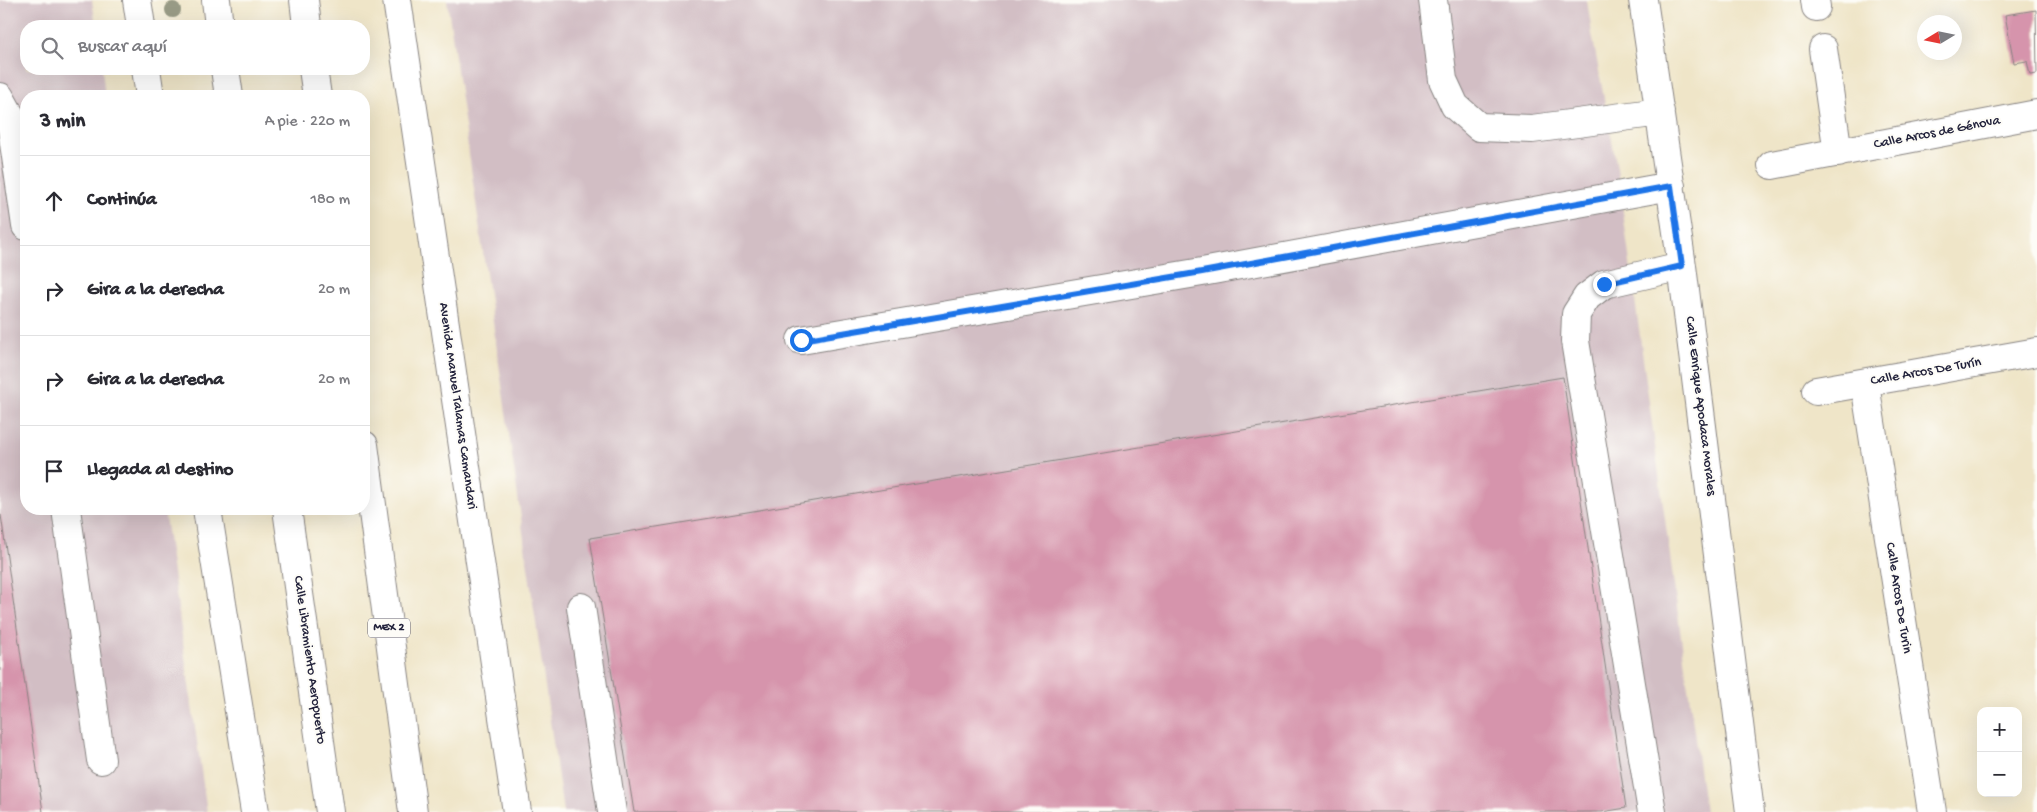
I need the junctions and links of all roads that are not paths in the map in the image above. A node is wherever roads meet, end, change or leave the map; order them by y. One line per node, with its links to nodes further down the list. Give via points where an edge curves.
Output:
1 (137, 0): 7 (main road)
2 (216, 0): 8 (main road)
3 (304, 0): 9 (main road)
4 (397, 0): 38 (main road, Avenida Manuel Talamas Camandari)
5 (1433, 0): 18 (main road, via 1443,80 1455,106 1479,127 1532,129)
6 (1643, 0): 18 (main road, Calle Enrique Apodaca Morales)
7 (140, 20)
8 (218, 20)
9 (306, 20)
10 (1823, 49): 20 (main road)
11 (147, 75): 14 (main road)
12 (226, 75): 15 (main road)
13 (314, 75): 16 (main road)
14 (149, 90)
15 (228, 90)
16 (316, 90)
17 (0, 97): 22 (main road, via 10,115)
18 (1660, 112): 23 (main road, Calle Enrique Apodaca Morales)
19 (2037, 114): 20 (main road, Calle Arcos de Génova)
20 (1838, 153): 21 (main road, Calle Arcos de Génova)
21 (1772, 165)
22 (20, 184)
23 (1671, 186): 24 (main road, Calle Enrique Apodaca Morales); 25 (main road, via 1202,272)
24 (1682, 266): 40 (main road, via 1604,284 1586,297 1576,314 1575,342); 41 (main road, Calle Enrique Apodaca Morales)
25 (801, 340)
26 (2037, 352): 27 (main road, Calle Arcos De Turín)
27 (1865, 384): 28 (main road, Calle Arcos De Turín); 42 (main road, Calle Arcos De Turin)
28 (1816, 391)
29 (370, 490): 37 (main road, MEX 2)
30 (67, 515): 34 (main road)
31 (208, 515): 35 (main road)
32 (288, 515): 36 (main road, Calle Libramiento Aeropuerto)
33 (581, 608): 39 (main road)
34 (101, 760)
35 (255, 812)
36 (330, 812)
37 (413, 812)
38 (517, 812)
39 (612, 812)
40 (1652, 812)
41 (1750, 812)
42 (1932, 812)

